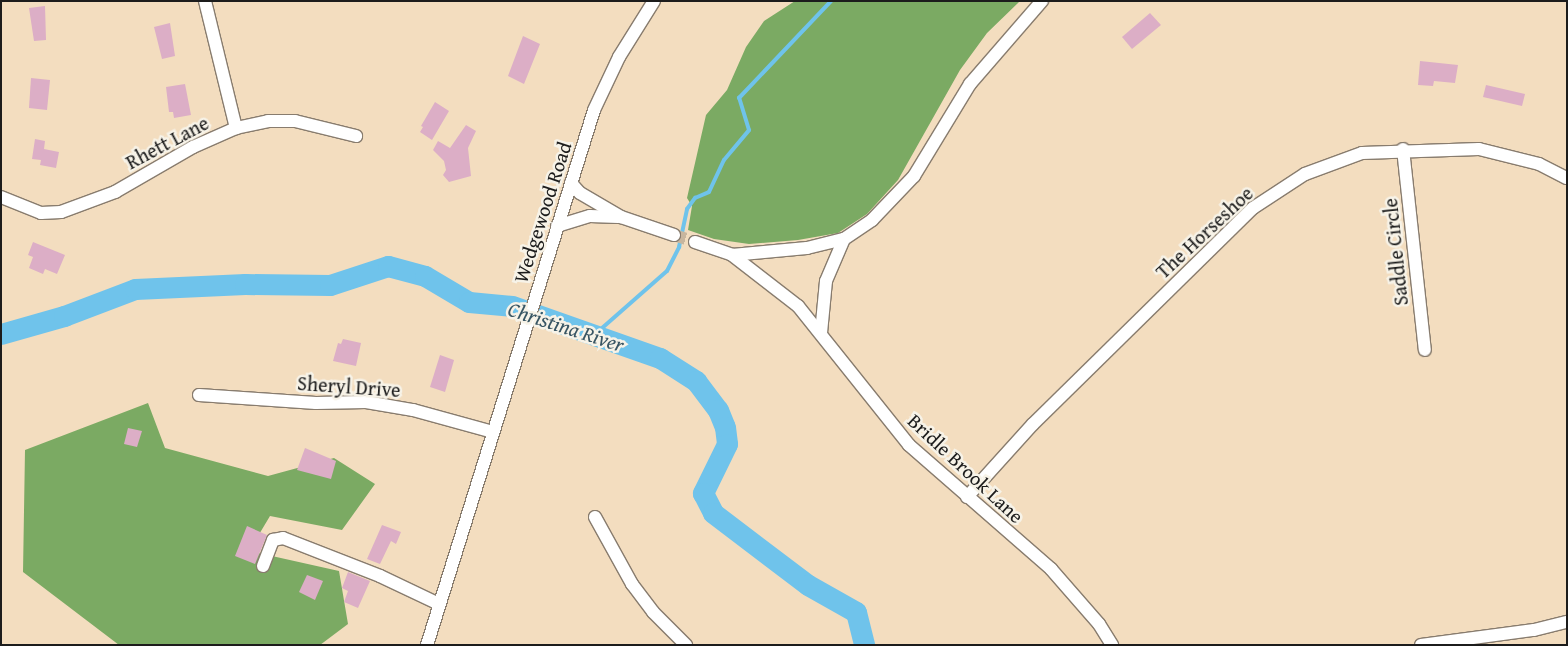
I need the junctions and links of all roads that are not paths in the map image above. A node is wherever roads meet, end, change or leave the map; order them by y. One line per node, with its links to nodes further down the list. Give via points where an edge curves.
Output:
1 (205, 1): 4 (street)
2 (654, 1): 8 (street, Wedgewood Road, via 606,84)
3 (1042, 1): 13 (street, via 970,84 914,176 872,220)
4 (236, 128): 5 (street, Rhett Lane, via 268,121 295,122); 9 (street, Rhett Lane, via 193,147 115,192 61,212 51,214 24,208)
5 (356, 136)
6 (1404, 149): 7 (street, The Horseshoe, via 1480,149 1539,164); 17 (street, Saddle Circle); 20 (street, The Horseshoe, via 1362,153 1305,174 1253,208 1033,424)
7 (1567, 178)
8 (571, 183): 10 (street, via 580,193); 11 (street, Wedgewood Road)
9 (1, 197)
10 (621, 217): 11 (street, via 590,216); 12 (street)
11 (557, 226): 19 (street, Wedgewood Road)
12 (674, 235)
13 (844, 239): 15 (street, via 807,248); 16 (street, via 826,281)
14 (695, 242): 15 (street)
15 (732, 255): 16 (street, Bridle Brook Lane, via 777,287)
16 (822, 333): 20 (street, Bridle Brook Lane, via 909,445)
17 (1425, 350)
18 (199, 395): 19 (street, Sheryl Drive, via 316,403 366,402 413,410)
19 (493, 432): 23 (street, Wedgewood Road)
20 (967, 497): 27 (street, Bridle Brook Lane, via 1051,569 1093,617)
21 (595, 516): 26 (street, via 632,584 653,612)
22 (263, 566): 23 (street, via 272,540 284,538)
23 (440, 604): 25 (street, Wedgewood Road)
24 (1567, 622): 28 (street, via 1534,630)
25 (427, 645)
26 (686, 645)
27 (1112, 645)
28 (1421, 645)

